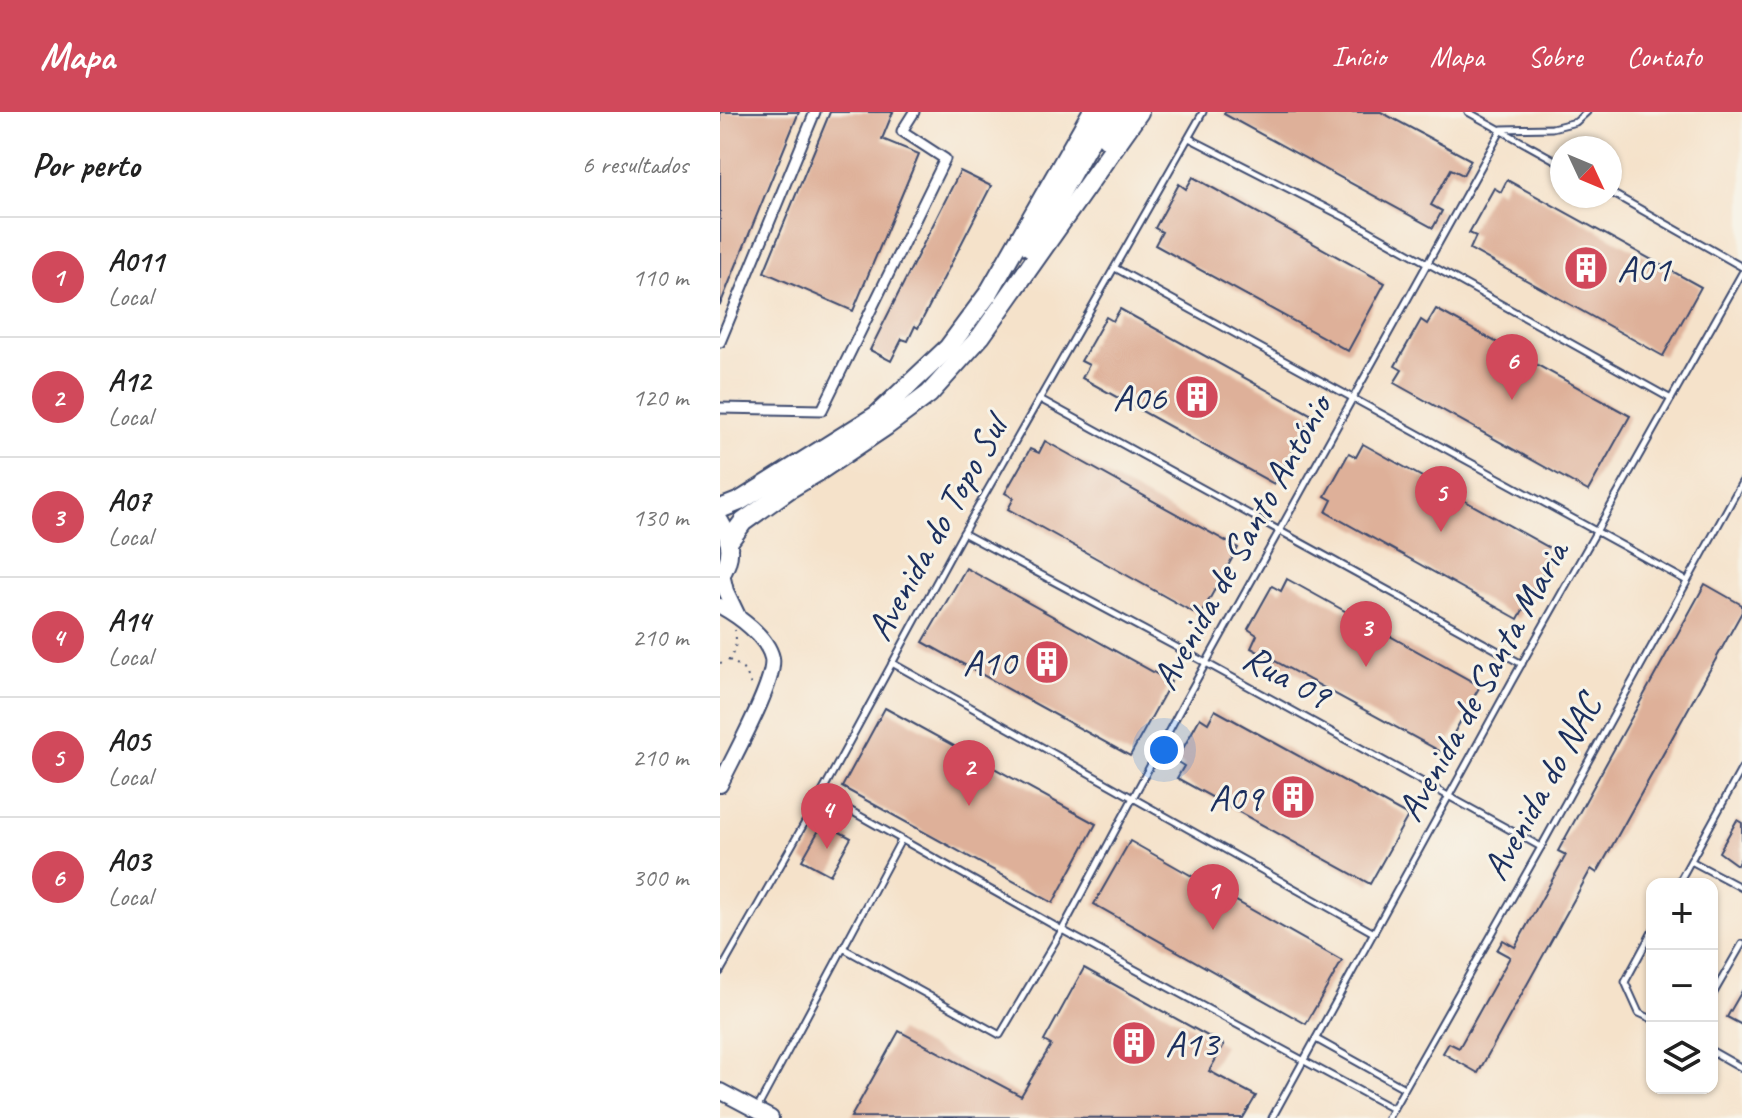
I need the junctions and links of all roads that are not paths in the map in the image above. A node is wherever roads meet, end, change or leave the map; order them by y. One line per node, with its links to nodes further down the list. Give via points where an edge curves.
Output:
1 (815, 112): 18 (street)
2 (914, 112): 22 (street, via 902,131 945,159 822,410)
3 (1092, 112): 25 (highway, via 988,294 948,348 877,415)
4 (1106, 112): 23 (highway, via 1014,276 978,329)
5 (1121, 112): 14 (highway)
6 (1139, 112): 14 (highway)
7 (1203, 112): 11 (lane, Avenida do Topo Sul)
8 (1468, 112): 10 (lane)
9 (1587, 112): 10 (lane, via 1576,122 1552,128)
10 (1502, 129): 12 (lane); 15 (lane, Avenida de Santo António)
11 (1189, 138): 15 (lane); 16 (lane, Avenida do Topo Sul)
12 (1550, 157)
13 (1622, 199): 17 (lane)
14 (1033, 261): 23 (highway, via 950,371)
15 (1428, 264): 20 (lane, Avenida de Santo António); 21 (lane)
16 (1115, 268): 19 (lane, Avenida do Topo Sul); 20 (lane)
17 (1742, 270): 21 (lane, Avenida de Santa Maria)
18 (720, 342)
19 (1040, 399): 27 (lane); 29 (lane, Avenida do Topo Sul)
20 (1353, 399): 27 (lane, Avenida de Santo António); 28 (lane)
21 (1671, 399): 28 (lane, Avenida de Santa Maria)
22 (720, 408)
23 (886, 426): 30 (highway, via 743,522)
24 (1742, 482): 32 (lane, Avenida do NAC)
25 (720, 509)
26 (720, 521): 30 (main road)
27 (1280, 531): 36 (lane, Avenida de Santo António); 37 (lane)
28 (1597, 532): 32 (lane); 37 (lane, Avenida de Santa Maria)
29 (963, 533): 35 (lane, Avenida do Topo Sul); 36 (lane, Rua 09)
30 (729, 541): 31 (main road, via 728,564)
31 (721, 575): 34 (street)
32 (1687, 581): 44 (lane, Avenida do NAC)
33 (720, 606): 34 (street)
34 (738, 617): 39 (street, via 762,637 772,658 770,677)
35 (892, 663): 40 (lane, Avenida do Topo Sul); 42 (lane)
36 (1206, 663): 41 (lane, Rua 09); 42 (lane, Avenida de Santo António)
37 (1522, 664): 41 (lane, Avenida de Santa Maria)
38 (1742, 768): 45 (lane)
39 (720, 785)
40 (821, 794): 43 (lane); 53 (lane, Avenida do Topo Sul)
41 (1450, 796): 44 (lane, Rua 09); 49 (lane, Avenida de Santa Maria)
42 (1132, 798): 48 (lane, Avenida de Santo António); 49 (lane)
43 (901, 840): 48 (lane); 52 (lane)
44 (1541, 847): 60 (lane, Avenida do NAC)
45 (1691, 861): 46 (lane); 47 (lane)
46 (1681, 878)
47 (1742, 888)
48 (1062, 930): 52 (lane, Avenida de Santo António, via 1000,1035); 58 (lane)
49 (1374, 933): 56 (lane, Avenida de Santa Maria)
50 (1646, 943): 55 (lane, via 1625,982 1639,1013)
51 (1742, 944): 54 (lane)
52 (843, 948): 63 (lane)
53 (720, 972)
54 (1718, 986)
55 (1646, 1016)
56 (1316, 1039): 58 (lane, Avenida de Santa Maria); 60 (lane)
57 (1718, 1054): 59 (lane)
58 (1303, 1061): 62 (lane); 65 (lane, Avenida de Santa Maria)
59 (1742, 1068)
60 (1404, 1088): 62 (lane, Avenida do NAC)
61 (720, 1091): 63 (street)
62 (1393, 1109): 66 (lane, Avenida do NAC)
63 (757, 1110): 64 (street)
64 (771, 1118)
65 (1272, 1118)
66 (1388, 1118)

